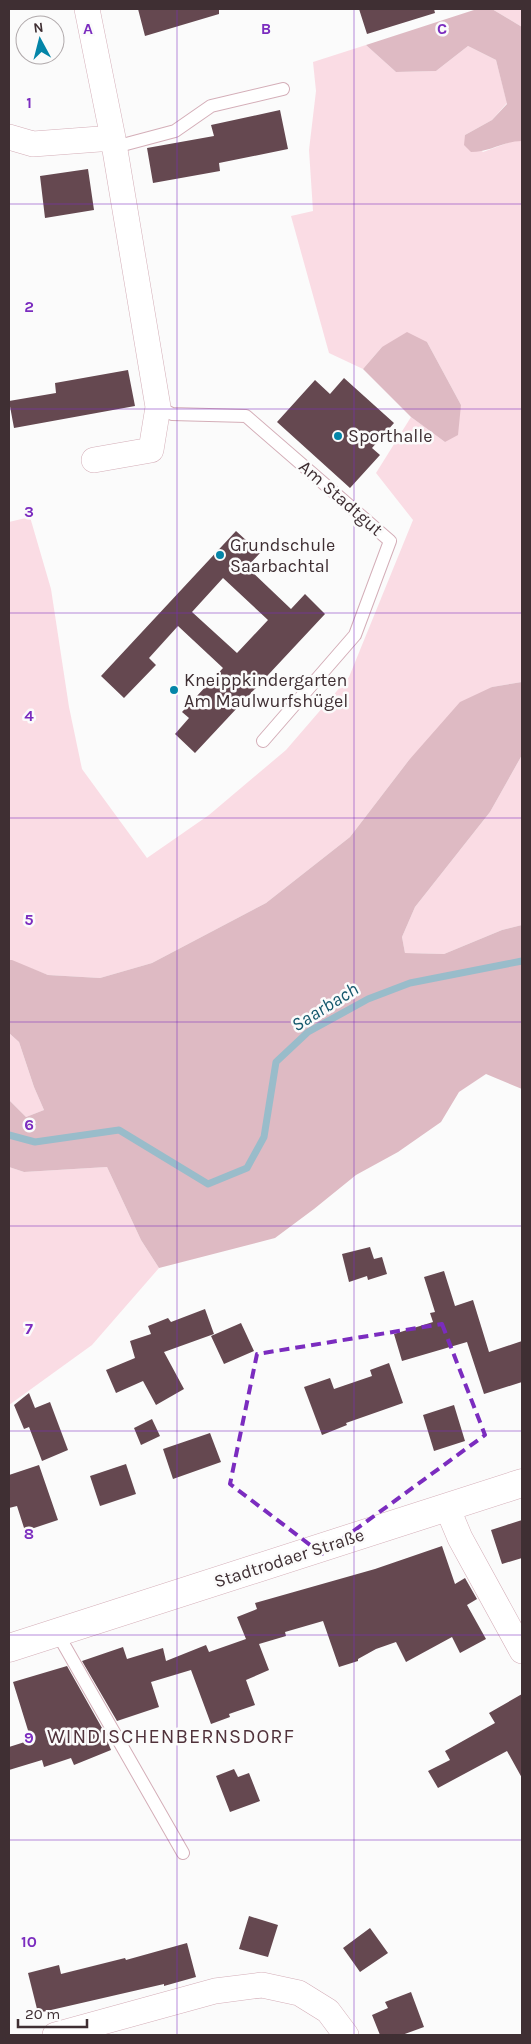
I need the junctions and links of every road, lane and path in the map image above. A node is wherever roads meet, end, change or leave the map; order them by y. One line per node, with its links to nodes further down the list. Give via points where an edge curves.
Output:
1 (87, 9): 4 (street)
2 (283, 89): 4 (lane, via 211,106 175,131)
3 (9, 137): 4 (street, via 33,144)
4 (114, 142): 5 (street)
5 (158, 407): 6 (street, via 151,450); 7 (lane, Am Stadtgut, via 172,414 246,416 390,541 355,635)
6 (94, 460)
7 (263, 741)
8 (522, 1483): 9 (main road, Stadtrodaer Straße)
9 (447, 1507): 10 (main road, Stadtrodaer Straße); 12 (street, via 460,1538)
10 (56, 1631): 11 (main road, Stadtrodaer Straße); 13 (lane)
11 (9, 1648)
12 (522, 1652)
13 (182, 1852)
14 (55, 2035): 15 (street, via 216,1991 262,1985 299,1993 328,2011)
15 (346, 2035)

